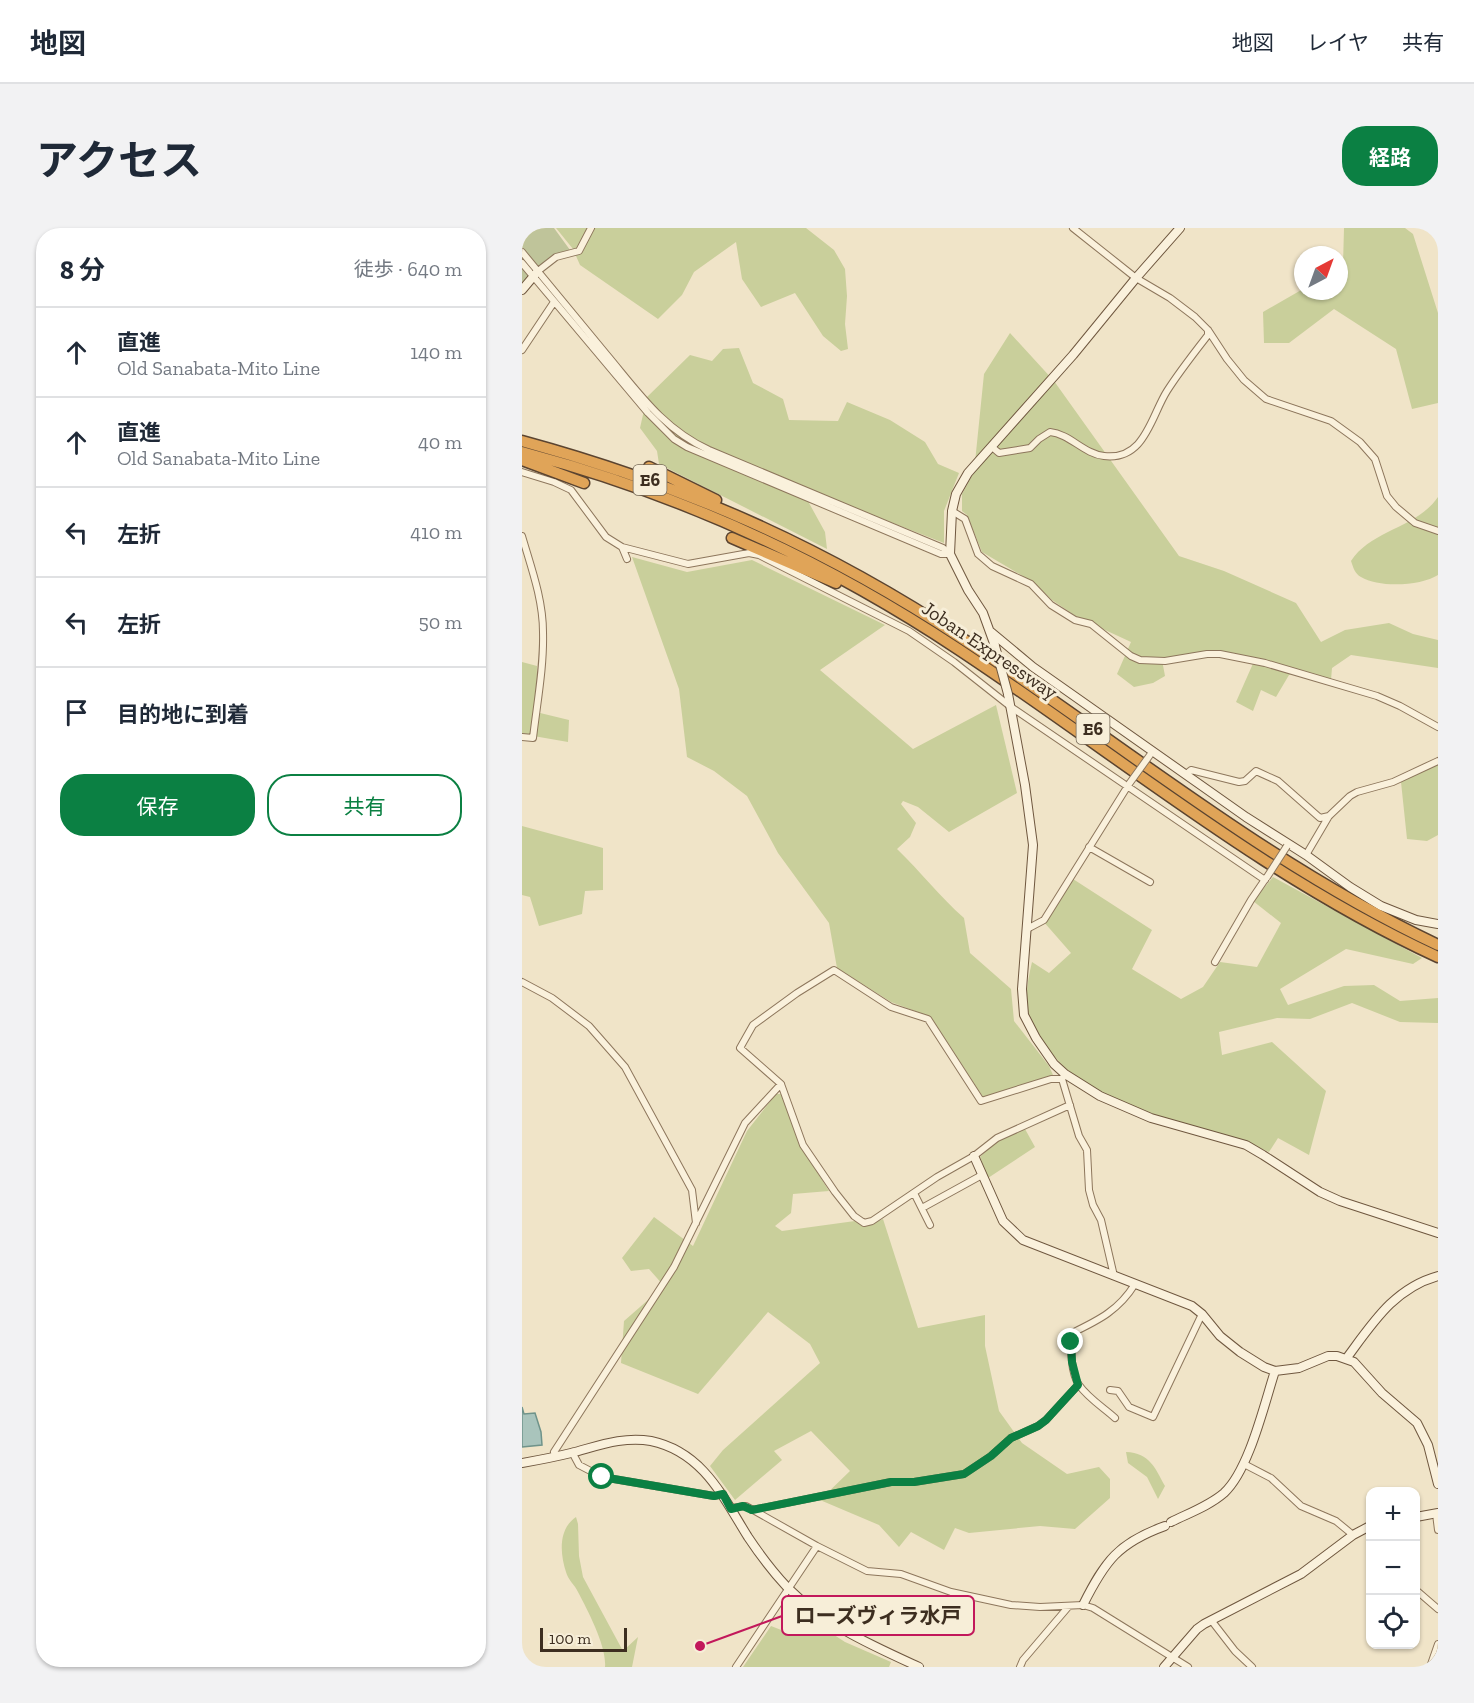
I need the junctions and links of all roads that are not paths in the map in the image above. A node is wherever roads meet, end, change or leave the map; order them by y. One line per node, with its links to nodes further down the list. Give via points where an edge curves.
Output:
1 (591, 228): 6 (street, via 579,250 556,257)
2 (1073, 228): 7 (street)
3 (1180, 228): 7 (street)
4 (522, 252): 6 (street)
5 (522, 262): 6 (street)
6 (536, 274): 8 (street); 9 (street); 25 (street, via 652,409 692,442)
7 (1136, 278): 10 (street, via 1187,310); 13 (street)
8 (522, 290)
9 (554, 302): 11 (street); 25 (street, via 674,439 941,554)
10 (1208, 330): 13 (street, via 1167,390 1145,436 1125,453 1109,457 1093,454 1050,432 1030,448 999,453); 21 (street, via 1244,380 1266,399 1331,421 1360,442 1375,459 1387,496 1396,507 1415,523)
11 (522, 350)
12 (522, 441): 20 (highway, Joban Expressway / E6, via 631,473)
13 (992, 447): 19 (street, via 962,482)
14 (522, 452): 27 (highway, Joban Expressway / E6, via 625,483 713,516 815,564)
15 (522, 460): 18 (highway)
16 (649, 467): 20 (highway)
17 (522, 472): 24 (street, via 571,490 606,537)
18 (584, 483)
19 (952, 511): 25 (street); 30 (street, via 965,519 978,554 992,566 1031,584 1051,606 1091,624 1140,660 1220,654 1265,663 1377,696)
20 (773, 531): 44 (highway, Joban Expressway / E6, via 914,608 1236,830)
21 (1438, 531)
22 (522, 536): 31 (street, via 536,581 543,630 533,738)
23 (732, 538): 27 (highway)
24 (622, 547): 26 (street); 29 (street, via 688,564 742,553 759,555 909,631)
25 (950, 554): 28 (street)
26 (627, 559)
27 (909, 617): 44 (highway, Joban Expressway / E6, via 1232,840 1300,883)
28 (991, 632): 29 (street, bridge); 32 (street)
29 (1011, 707): 35 (street); 43 (street, via 1033,845)
30 (1438, 727)
31 (522, 737)
32 (1152, 753): 34 (street); 35 (street, bridge)
33 (1438, 761): 36 (street, via 1393,782 1357,792)
34 (1186, 774): 36 (street, via 1191,770 1239,782 1256,771 1278,780 1320,818); 37 (street)
35 (1129, 785): 38 (street); 40 (street)
36 (1329, 816): 39 (street)
37 (1288, 845): 39 (street); 40 (street, bridge)
38 (1089, 847): 41 (street); 43 (street, via 1044,920)
39 (1306, 855): 42 (street, via 1381,906)
40 (1266, 878): 47 (street)
41 (1150, 882)
42 (1438, 924)
43 (1027, 929): 49 (street, via 1024,1015)
44 (1407, 937): 45 (highway, Joban Expressway / E6); 46 (highway, Joban Expressway / E6)
45 (1438, 945)
46 (1438, 957)
47 (1215, 962)
48 (522, 982): 56 (street, via 589,1026 625,1067 692,1190)
49 (1064, 1077): 50 (street, via 981,1101 928,1019 891,1007 834,970 753,1025 740,1048); 51 (street); 58 (street, via 1151,1118 1245,1145 1330,1197)
50 (781, 1084): 54 (street, via 803,1144 854,1216 864,1223 872,1221); 56 (street, via 745,1123)
51 (1070, 1105): 52 (street, via 997,1138); 59 (street, via 1087,1150 1089,1190 1101,1220)
52 (974, 1156): 53 (street); 54 (street)
53 (982, 1176): 55 (street); 59 (street, via 1003,1221 1017,1235)
54 (914, 1193): 55 (street)
55 (922, 1208): 57 (street)
56 (696, 1224): 68 (street, via 674,1267)
57 (930, 1225)
58 (1438, 1233)
59 (1114, 1276): 61 (street)
60 (1438, 1276): 63 (street, via 1413,1285 1386,1307)
61 (1135, 1284): 62 (street, via 1183,1302); 65 (street, via 1126,1298 1103,1318 1072,1333 1072,1362)
62 (1202, 1314): 64 (street, via 1240,1352); 66 (street, via 1153,1417 1128,1407 1118,1391)
63 (1346, 1359): 64 (street, via 1328,1356 1299,1368); 72 (street, via 1354,1362 1417,1423 1428,1445)
64 (1275, 1371): 71 (street)
65 (1078, 1385): 67 (street); 75 (street, via 1046,1420 1011,1438 964,1474 891,1482)
66 (1110, 1390)
67 (1115, 1418)
68 (554, 1452)
69 (572, 1452): 70 (street); 73 (street, via 579,1465 602,1477 714,1496); 73 (street, via 616,1440 652,1442 690,1458)
70 (522, 1462)
71 (1244, 1464): 80 (street, via 1271,1478 1301,1506 1336,1521); 84 (street, via 1222,1495 1128,1543 1109,1560)
72 (1438, 1484)
73 (723, 1494): 74 (street)
74 (731, 1509): 75 (street, via 743,1506); 82 (street, via 758,1552)
75 (752, 1510): 81 (street)
76 (1437, 1514): 77 (street); 79 (street)
77 (1420, 1516)
78 (1366, 1528): 80 (street)
79 (1438, 1530)
80 (1353, 1535): 87 (street, via 1302,1574)
81 (817, 1546): 82 (street); 85 (street, via 867,1571 901,1574 951,1592 1018,1605)
82 (788, 1588): 90 (street); 91 (street, via 844,1631)
83 (1420, 1593): 86 (street)
84 (1083, 1605): 85 (street); 89 (street, via 1103,1613)
85 (1069, 1606): 92 (street)
86 (1438, 1609)
87 (1211, 1620): 89 (street, via 1197,1629); 95 (street)
88 (1438, 1644): 96 (street)
89 (1173, 1657): 93 (street); 94 (street)
90 (736, 1667)
91 (919, 1667)
92 (1020, 1667)
93 (1164, 1667)
94 (1188, 1667)
95 (1252, 1667)
96 (1431, 1667)

